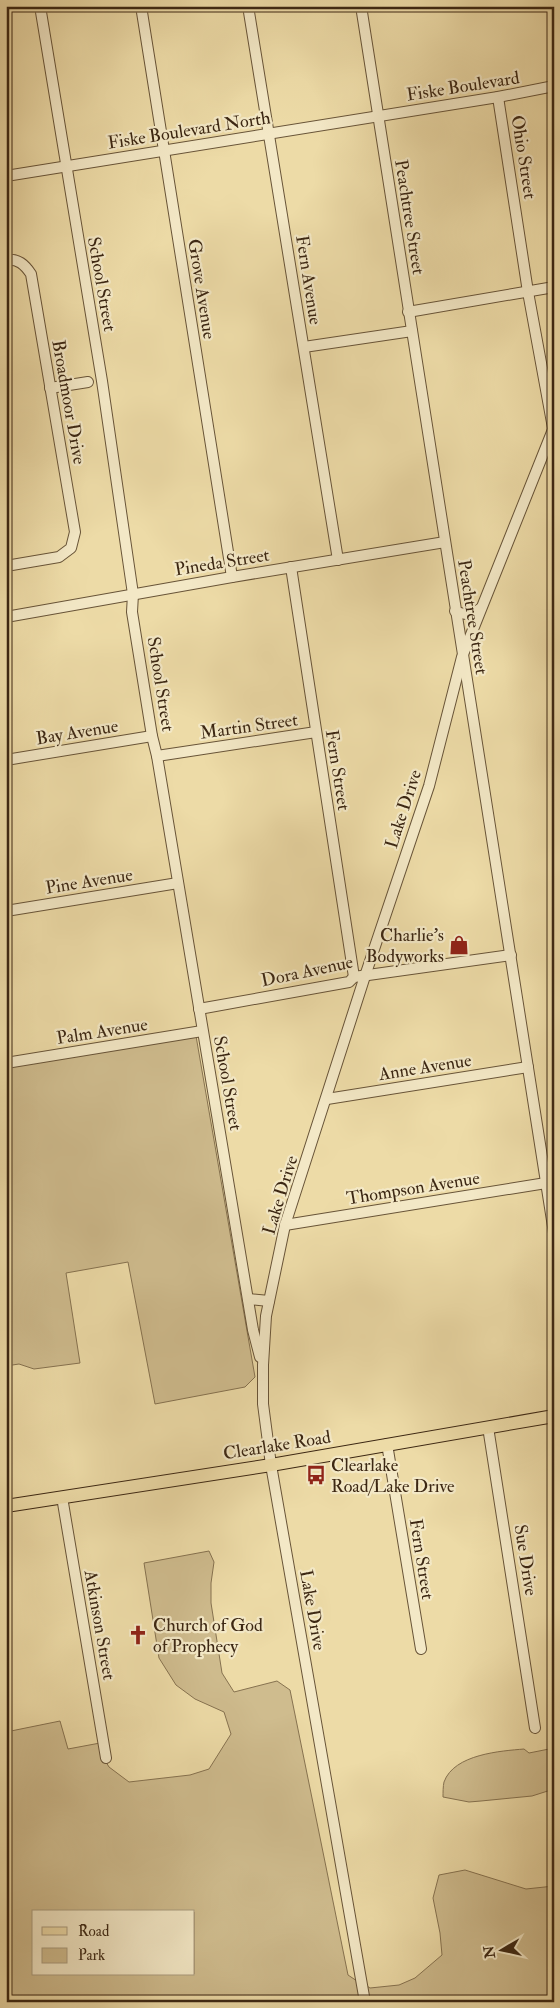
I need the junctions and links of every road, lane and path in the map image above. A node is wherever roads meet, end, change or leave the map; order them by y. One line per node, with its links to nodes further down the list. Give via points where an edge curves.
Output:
1 (40, 6): 10 (street, School Street)
2 (141, 6): 9 (street, Grove Avenue)
3 (248, 6): 8 (street, Fern Avenue)
4 (361, 6): 7 (street, Peachtree Street)
5 (554, 86): 6 (street, Fiske Boulevard)
6 (498, 97): 7 (street, Fiske Boulevard); 14 (street, Ohio Street)
7 (378, 116): 8 (street, Fiske Boulevard North); 15 (street, Peachtree Street)
8 (269, 134): 9 (street, Fiske Boulevard North); 17 (street, Fern Avenue)
9 (164, 150): 10 (street, Fiske Boulevard North); 25 (street, Grove Avenue)
10 (66, 166): 11 (street, Fiske Boulevard North); 26 (street, School Street)
11 (6, 176)
12 (6, 260): 19 (street, Broadmoor Drive, via 24,264 31,274)
13 (554, 287): 14 (street)
14 (528, 292): 15 (street); 20 (street, Ohio Street)
15 (408, 312): 16 (street, Peachtree Street)
16 (412, 331): 17 (street); 21 (street, Peachtree Street)
17 (304, 347): 22 (street, Fern Avenue)
18 (88, 382): 19 (street)
19 (50, 388): 23 (street, Broadmoor Drive, via 75,532 71,548 59,557)
20 (554, 427): 27 (street, Lake Drive)
21 (445, 542): 22 (street, Pineda Street); 28 (street, Peachtree Street)
22 (338, 560): 24 (street, Pineda Street)
23 (6, 566)
24 (291, 567): 25 (street, Pineda Street); 33 (street, Fern Street)
25 (232, 577): 26 (street, Pineda Street)
26 (133, 594): 29 (street, Pineda Street); 34 (street, School Street, via 132,612)
27 (482, 608): 28 (street, via 472,615); 30 (street, Lake Drive)
28 (455, 611): 30 (street, Peachtree Street)
29 (6, 618)
30 (462, 658): 31 (street, Lake Drive); 32 (street, Peachtree Street)
31 (452, 696): 32 (street, via 460,692); 40 (street, Lake Drive, via 429,786)
32 (469, 698): 39 (street, Peachtree Street)
33 (316, 732): 35 (street, Martin Street); 41 (street, Fern Street)
34 (152, 736): 35 (street, School Street); 36 (street, Bay Avenue)
35 (158, 756): 37 (street, School Street)
36 (6, 760)
37 (178, 883): 38 (street, Pine Avenue); 43 (street, School Street)
38 (6, 911)
39 (511, 955): 42 (street, Dora Avenue); 46 (street, Peachtree Street)
40 (370, 962): 41 (street); 42 (street, Lake Drive)
41 (354, 965): 42 (street, Fern Street)
42 (360, 977): 43 (street, Dora Avenue, via 348,982); 47 (street, Lake Drive)
43 (199, 1009): 44 (street, School Street)
44 (202, 1031): 45 (street, Palm Avenue); 51 (street, School Street)
45 (6, 1063)
46 (528, 1068): 47 (street, Anne Avenue); 48 (street, Peachtree Street)
47 (327, 1099): 49 (street, Lake Drive)
48 (546, 1183): 49 (street, Thompson Avenue); 50 (street, Peachtree Street)
49 (285, 1225): 52 (street, Lake Drive)
50 (554, 1233)
51 (248, 1298): 52 (street); 53 (street, School Street)
52 (269, 1301): 53 (street, Lake Drive)
53 (263, 1365): 57 (street, Lake Drive, via 263,1404)
54 (554, 1416): 55 (main road, Clearlake Road)
55 (488, 1427): 56 (main road, Clearlake Road); 61 (street, Sue Drive)
56 (387, 1444): 57 (main road, Clearlake Road); 60 (street, Fern Street)
57 (271, 1465): 58 (main road, Clearlake Road); 63 (street, Lake Drive)
58 (62, 1497): 59 (main road, Clearlake Road); 62 (street, Atkinson Street)
59 (6, 1506)
60 (421, 1649)
61 (535, 1728)
62 (106, 1758)
63 (365, 2002)

